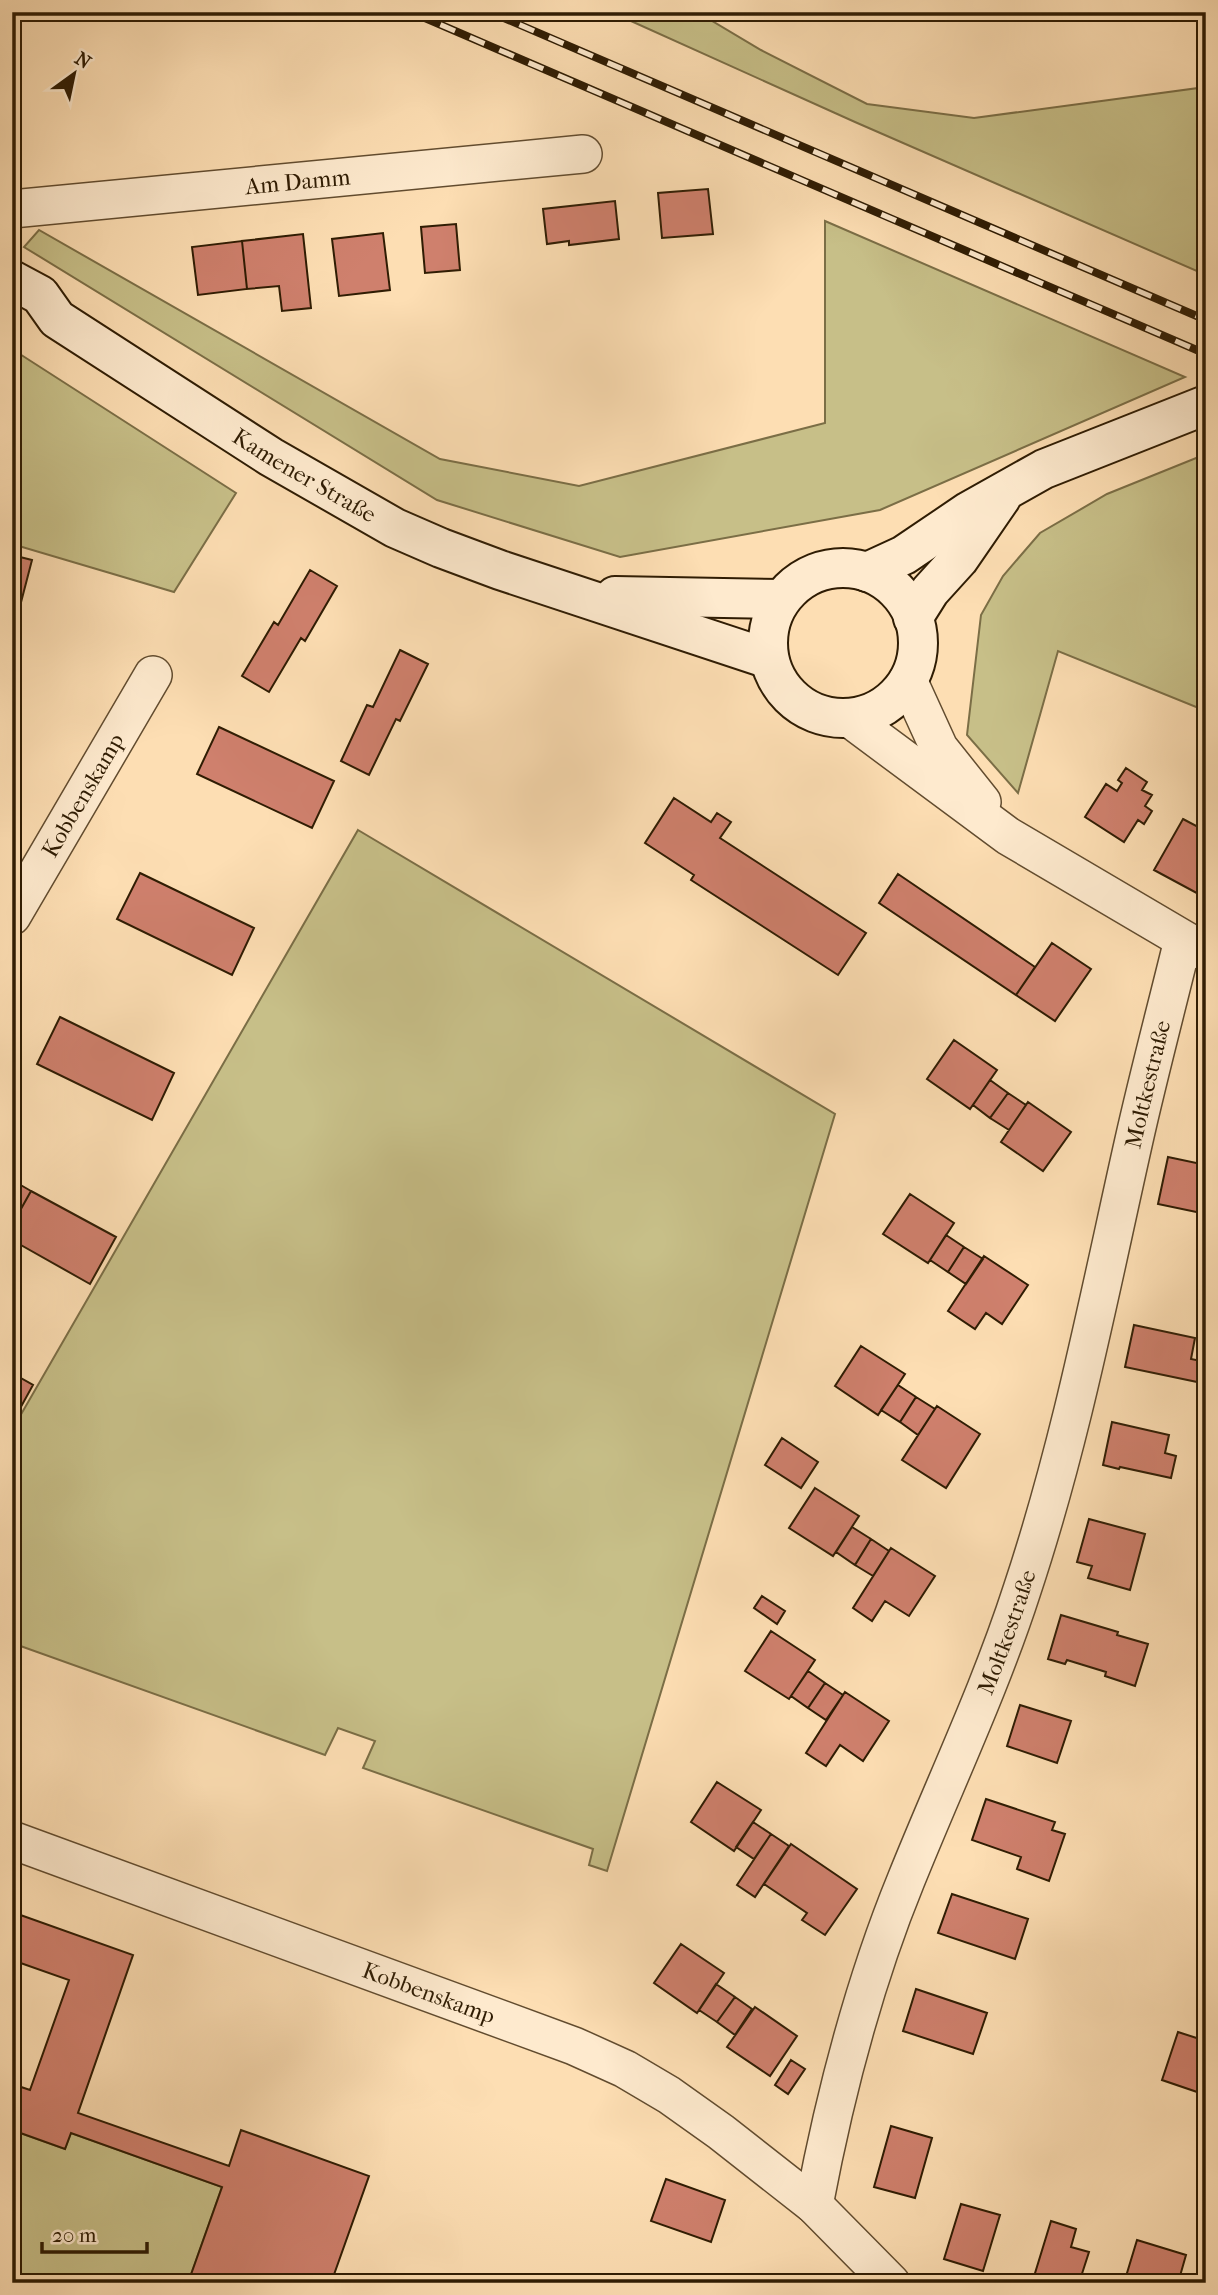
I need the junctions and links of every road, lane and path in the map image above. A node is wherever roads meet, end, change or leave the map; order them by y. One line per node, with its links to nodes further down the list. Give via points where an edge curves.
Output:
1 (583, 154): 2 (street, Am Damm)
2 (12, 209)
3 (12, 280): 5 (main road, Kamener Straße, via 40,295)
4 (12, 309): 5 (main road, Kamener Straße, via 29,318)
5 (58, 319): 9 (main road, Kamener Straße, via 271,457 395,528)
6 (1206, 405): 7 (main road, via 1044,469)
7 (1009, 488): 8 (main road, via 904,555); 11 (main road)
8 (867, 572): 10 (main road, via 835,568 820,572 805,578); 11 (main road, via 890,585)
9 (571, 594): 10 (main road, Kamener Straße); 12 (main road, Kamener Straße)
10 (781, 599): 12 (main road, via 769,628)
11 (913, 618): 14 (main road, via 918,643)
12 (769, 659): 15 (main road, via 782,687 804,708)
13 (153, 675): 17 (street, Kobbenskamp)
14 (908, 680): 15 (main road, via 883,706); 16 (street, via 939,748)
15 (849, 718): 16 (street)
16 (1008, 836): 18 (street)
17 (12, 916)
18 (1195, 946): 20 (street, Moltkestraße, via 1135,1136 1064,1451 1042,1528 967,1737 905,1882 850,2040)
19 (12, 1840): 20 (street, Kobbenskamp, via 625,2069 721,2132)
20 (814, 2205): 21 (street)
21 (891, 2283)

